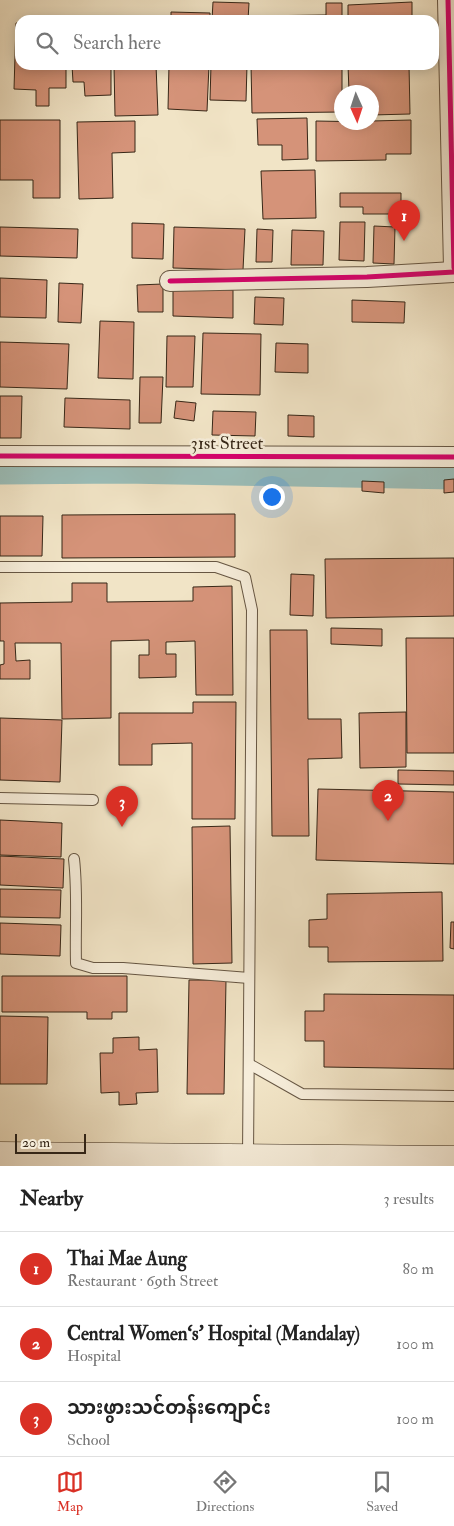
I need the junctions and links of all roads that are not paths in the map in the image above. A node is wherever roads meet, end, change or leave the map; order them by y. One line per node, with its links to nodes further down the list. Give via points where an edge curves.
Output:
1 (448, 0): 2 (street)
2 (453, 205): 3 (street)
3 (454, 268)
4 (454, 272): 5 (street)
5 (170, 281)
6 (0, 456): 7 (street, 31st Street)
7 (454, 457)
8 (0, 567): 12 (lane, via 216,567 245,576 252,610)
9 (0, 798): 10 (lane)
10 (93, 800)
11 (74, 859): 12 (lane, via 78,891 76,963 94,968)
12 (249, 978): 13 (lane)
13 (249, 1064): 14 (lane, via 302,1094); 17 (lane)
14 (454, 1096)
15 (1, 1160): 16 (main road)
16 (91, 1161): 17 (main road)
17 (248, 1162): 18 (main road)
18 (320, 1162): 19 (main road)
19 (448, 1162)

